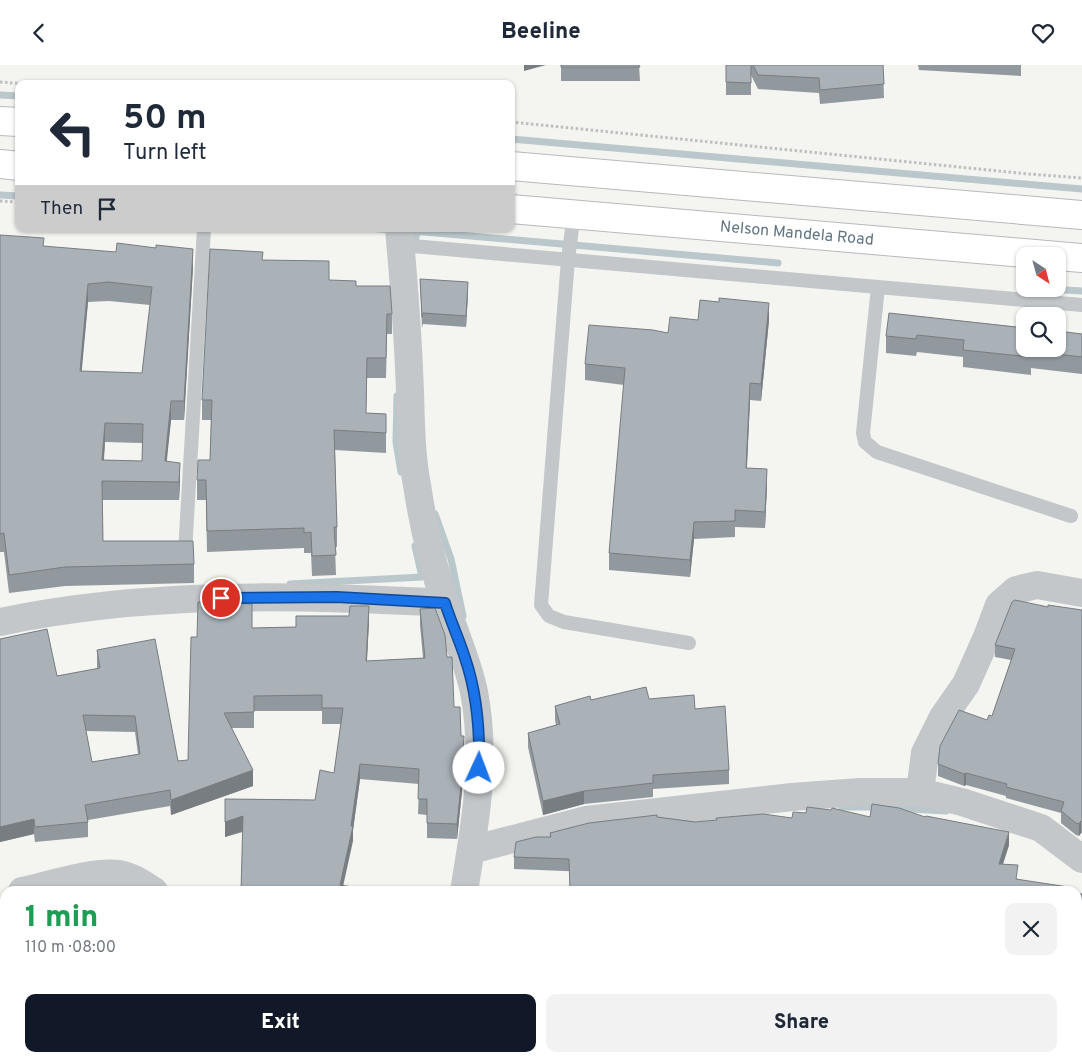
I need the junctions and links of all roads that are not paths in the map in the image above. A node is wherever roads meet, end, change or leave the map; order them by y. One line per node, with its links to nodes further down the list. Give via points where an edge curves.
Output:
1 (0, 121): 2 (main road)
2 (15, 122)
3 (0, 164): 4 (main road)
4 (15, 165)
5 (515, 166): 8 (main road)
6 (515, 209): 7 (main road, Nelson Mandela Road)
7 (574, 214): 11 (main road, Nelson Mandela Road); 12 (lane)
8 (1082, 215)
9 (204, 232): 16 (lane)
10 (400, 237): 12 (lane); 18 (street, via 412,450 423,521)
11 (1082, 258)
12 (568, 259): 13 (lane); 20 (lane, via 541,605 549,616 564,622)
13 (878, 287): 14 (lane); 15 (lane, via 862,433 865,442 877,452)
14 (1082, 305)
15 (1071, 516)
16 (185, 552)
17 (1082, 593): 21 (street, via 1036,585 1016,590 999,605 966,684 943,717 925,753)
18 (445, 603): 19 (street, via 337,597 134,601); 22 (street, via 466,658 478,720 478,801)
19 (0, 622)
20 (690, 643)
21 (920, 792): 22 (street, via 792,797 586,820); 23 (street, via 962,802 1041,829)
22 (471, 851): 26 (street)
23 (1082, 859)
24 (44, 886): 25 (street, via 87,876 119,874)
25 (146, 886)
26 (465, 886)

